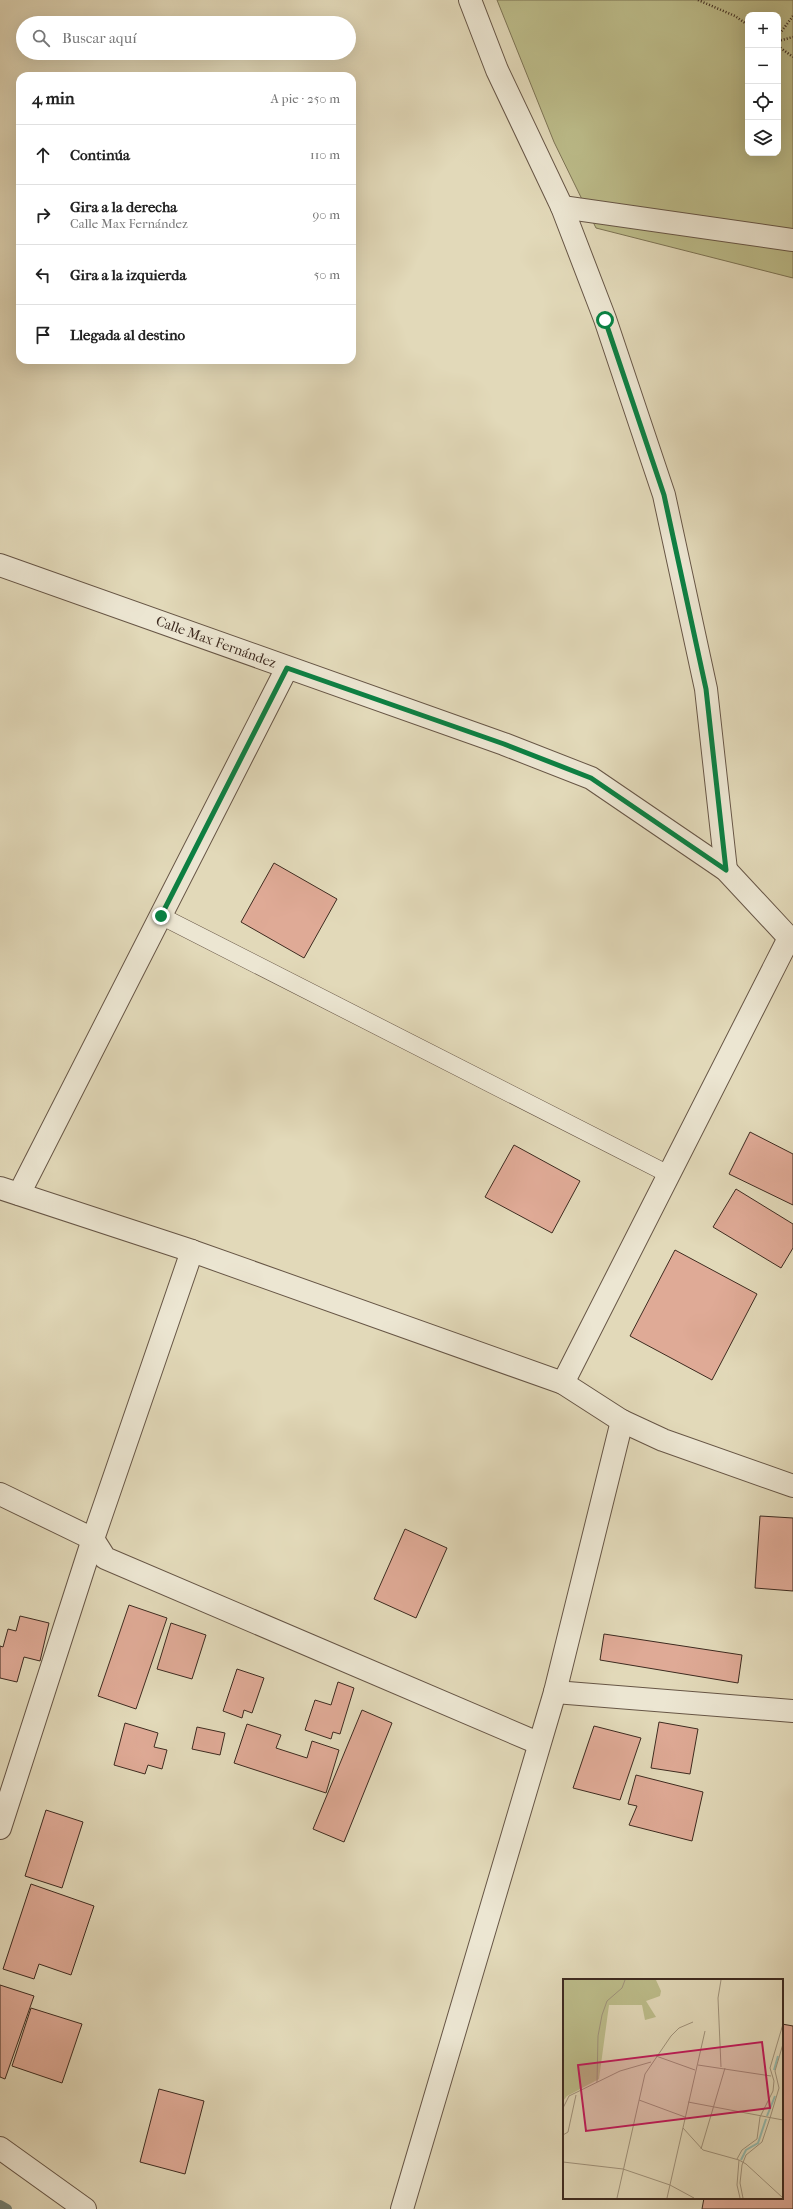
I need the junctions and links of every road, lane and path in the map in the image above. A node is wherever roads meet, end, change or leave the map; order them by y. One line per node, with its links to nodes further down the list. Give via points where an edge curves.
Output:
1 (470, 0): 10 (street, via 497,70)
2 (698, 0): 4 (path)
3 (793, 16): 5 (path)
4 (745, 23)
5 (781, 32)
6 (793, 37): 7 (path)
7 (781, 40)
8 (781, 48): 9 (path)
9 (793, 57)
10 (562, 207): 11 (street); 14 (street, via 605,320 664,495 706,689)
11 (793, 240)
12 (0, 566): 13 (street, Calle Max Fernández)
13 (287, 668): 14 (street, Calle Max Fernández, via 504,744 591,778); 15 (street)
14 (726, 870): 16 (street, Calle Max Fernández)
15 (161, 916): 17 (lane); 18 (street)
16 (791, 940): 17 (street)
17 (668, 1174): 20 (street)
18 (10, 1191): 19 (street)
19 (192, 1251): 20 (street); 24 (street)
20 (563, 1383): 21 (street)
21 (622, 1421): 22 (street, via 663,1440); 25 (street)
22 (793, 1486)
23 (0, 1494): 24 (street)
24 (94, 1539): 27 (street, via 105,1558); 28 (street)
25 (554, 1692): 26 (street); 27 (street)
26 (793, 1711)
27 (538, 1743): 31 (street)
28 (0, 1828)
29 (0, 2148): 30 (street)
30 (85, 2209)
31 (402, 2209)

